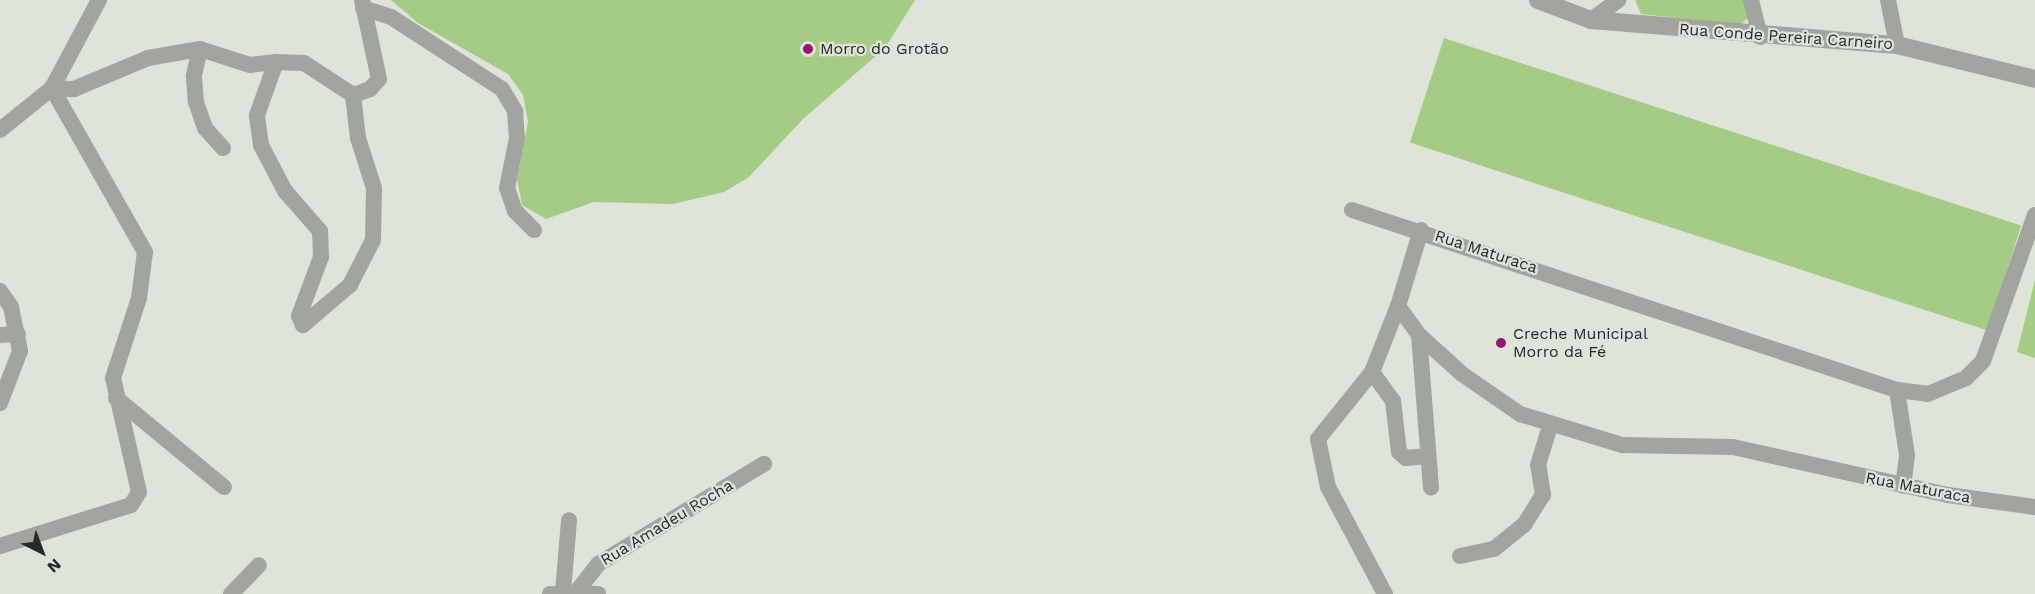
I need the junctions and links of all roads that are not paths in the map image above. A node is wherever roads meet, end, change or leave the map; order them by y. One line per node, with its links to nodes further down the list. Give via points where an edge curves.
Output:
1 (99, 0): 13 (street)
2 (1538, 0): 7 (street, Rua Conde Pereira Carneiro)
3 (1619, 0): 7 (street)
4 (1751, 0): 8 (street)
5 (1888, 0): 9 (street)
6 (363, 4): 14 (street, via 379,79 370,89); 19 (street, via 391,17 502,89 515,111 517,138 507,188 514,212)
7 (1591, 20): 8 (street, Rua Conde Pereira Carneiro)
8 (1760, 38): 9 (street, Rua Conde Pereira Carneiro)
9 (1898, 45): 12 (street, Rua Conde Pereira Carneiro)
10 (200, 49): 11 (street, via 250,64); 13 (street, via 157,55 74,89); 16 (street, via 196,102 205,128)
11 (276, 62): 14 (street, via 304,63); 14 (street, via 258,115 261,145 285,191 320,231 321,257 300,306 303,325 350,285 374,240 374,188 358,138)
12 (2035, 79)
13 (52, 88): 15 (street); 28 (street, via 145,252 139,298 115,360)
14 (352, 94)
15 (0, 130)
16 (223, 148)
17 (1352, 210): 20 (street)
18 (2035, 215): 27 (street, Rua Maturaca, via 1993,344 1977,366 1946,388 1928,394)
19 (534, 230)
20 (1421, 230): 22 (street, Rua Maturaca); 27 (street, Rua Maturaca)
21 (0, 291): 23 (street)
22 (1398, 306): 25 (street, Rua Maturaca); 26 (street)
23 (18, 334): 24 (street); 29 (street, via 18,367)
24 (0, 335)
25 (1419, 335): 30 (street, Rua Maturaca, via 1492,396); 31 (street)
26 (1372, 372): 31 (street, via 1393,401 1399,452 1406,458); 44 (street, via 1321,430 1318,451 1328,487)
27 (1897, 390): 33 (street, via 1907,455)
28 (116, 398): 34 (street); 38 (street, via 137,478 135,501)
29 (0, 403)
30 (1550, 426): 33 (street, Rua Maturaca, via 1650,450 1733,447); 39 (street, via 1538,465 1544,495 1524,525 1494,549)
31 (1428, 456): 35 (street)
32 (764, 464): 41 (street, Rua Amadeu Rocha, via 598,564)
33 (1903, 486): 36 (street, Rua Maturaca)
34 (224, 487)
35 (1431, 488)
36 (2035, 507)
37 (569, 520): 41 (street)
38 (0, 546)
39 (1460, 556)
40 (260, 565): 42 (street)
41 (563, 592): 43 (street)
42 (231, 594)
43 (598, 594)
44 (1384, 594)

